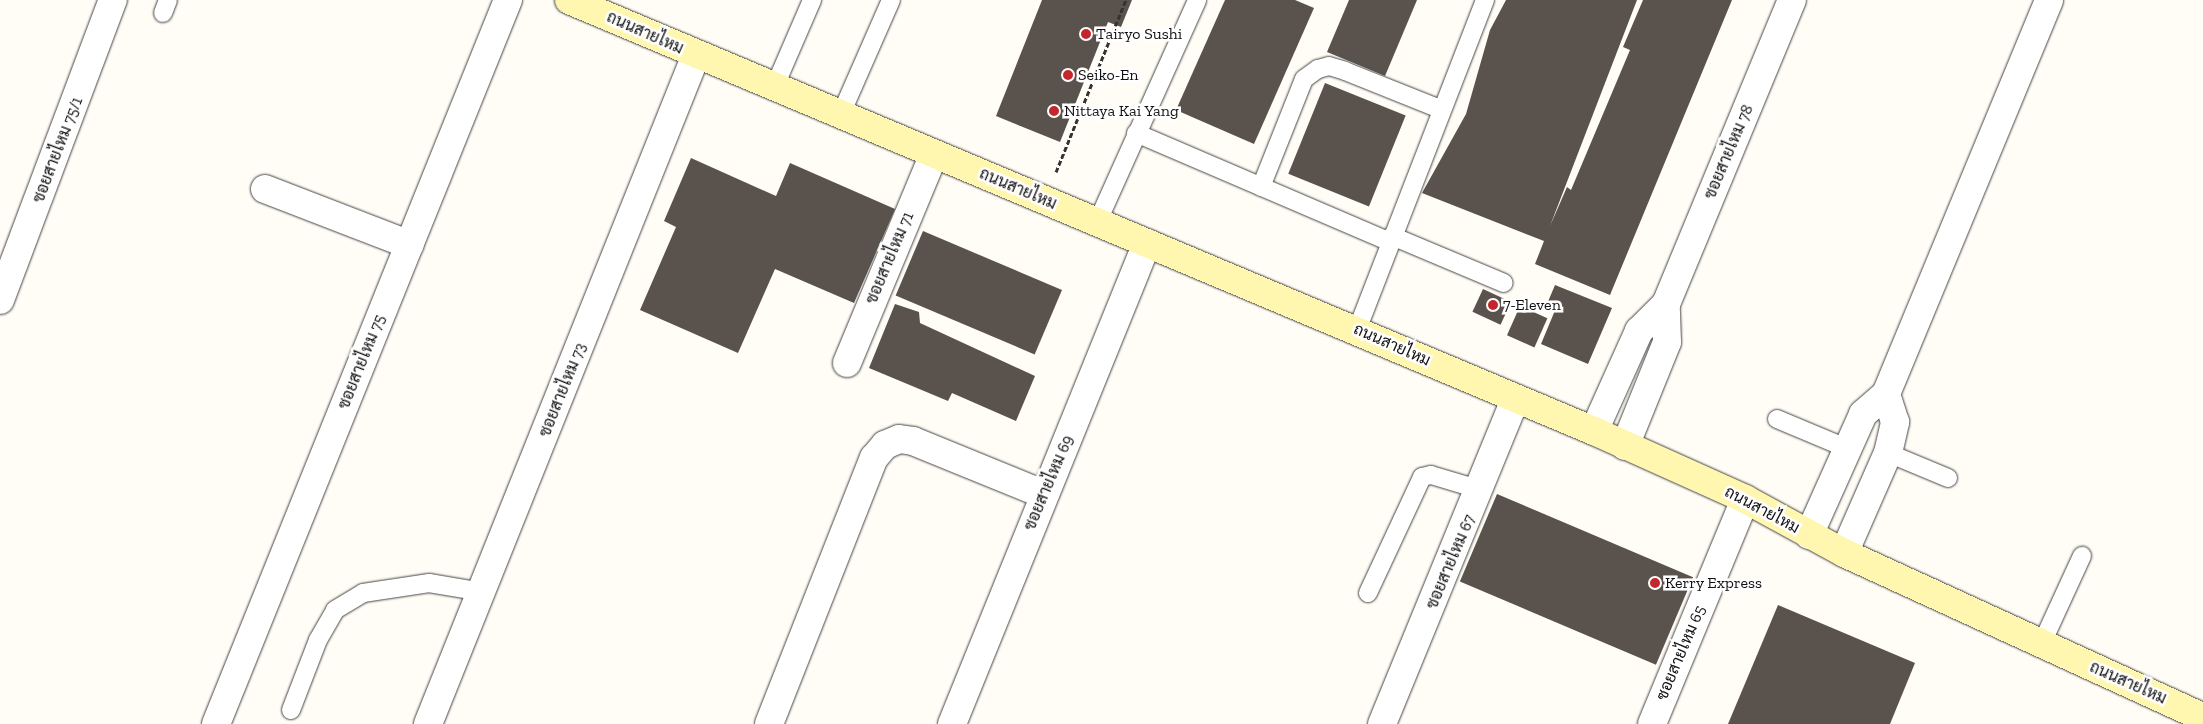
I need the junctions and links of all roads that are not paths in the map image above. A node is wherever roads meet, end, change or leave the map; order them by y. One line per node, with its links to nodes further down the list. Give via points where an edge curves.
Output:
1 (113, 0): 23 (street, ซอยสายไหม 75/1)
2 (508, 0): 21 (street, ซอยสายไหม 75)
3 (569, 0): 10 (main road, ถนนสายไหม)
4 (812, 0): 11 (lane)
5 (891, 0): 13 (lane)
6 (1196, 0): 14 (lane)
7 (1485, 0): 12 (lane)
8 (1792, 0): 24 (street, ซอยสายไหม 78)
9 (2049, 0): 27 (street)
10 (696, 55): 11 (main road, ถนนสายไหม); 41 (street, ซอยสายไหม 73)
11 (774, 88): 13 (main road, ถนนสายไหม)
12 (1440, 109): 16 (lane, via 1345,71 1329,66 1318,69 1304,80); 19 (lane)
13 (841, 114): 15 (main road, ถนนสายไหม)
14 (1136, 133): 16 (lane); 18 (lane)
15 (934, 154): 18 (main road, ถนนสายไหม); 26 (street, ซอยสายไหม 71)
16 (1261, 187): 19 (lane)
17 (265, 189): 21 (street)
18 (1097, 223): 20 (main road, ถนนสายไหม)
19 (1391, 239): 22 (lane); 25 (lane)
20 (1147, 243): 25 (main road, ถนนสายไหม); 36 (street, ซอยสายไหม 69)
21 (410, 245): 47 (street, ซอยสายไหม 75)
22 (1504, 283)
23 (0, 300)
24 (1666, 304): 30 (street, ซอยสายไหม 78, via 1639,331); 31 (street, ซอยสายไหม 78, via 1667,342)
25 (1357, 330): 28 (main road, ถนนสายไหม)
26 (847, 363)
27 (1886, 394): 32 (street, via 1863,414); 33 (street, via 1895,422)
28 (1515, 399): 30 (main road, ถนนสายไหม); 35 (street, ซอยสายไหม 67)
29 (1777, 419): 32 (lane)
30 (1594, 431): 31 (main road, ถนนสายไหม)
31 (1625, 446): 37 (main road, ถนนสายไหม)
32 (1846, 448): 38 (street)
33 (1888, 453): 34 (lane); 39 (street)
34 (1948, 478)
35 (1481, 490): 42 (lane, via 1431,475 1422,477); 46 (street, ซอยสายไหม 67)
36 (1043, 494): 49 (street, via 912,441 899,439 885,445 874,458); 50 (street, ซอยสายไหม 69)
37 (1745, 499): 38 (main road, ถนนสายไหม); 51 (street, ซอยสายไหม 65)
38 (1809, 535): 39 (main road, ถนนสายไหม)
39 (1844, 553): 43 (main road, ถนนสายไหม)
40 (2082, 556): 43 (lane)
41 (483, 592): 44 (lane, via 428,583 363,593 336,610 318,640); 48 (street, ซอยสายไหม 73)
42 (1368, 593)
43 (2042, 643): 45 (main road, ถนนสายไหม)
44 (291, 710)
45 (2203, 717)
46 (1386, 723)
47 (216, 724)
48 (428, 724)
49 (770, 724)
50 (952, 724)
51 (1652, 724)

